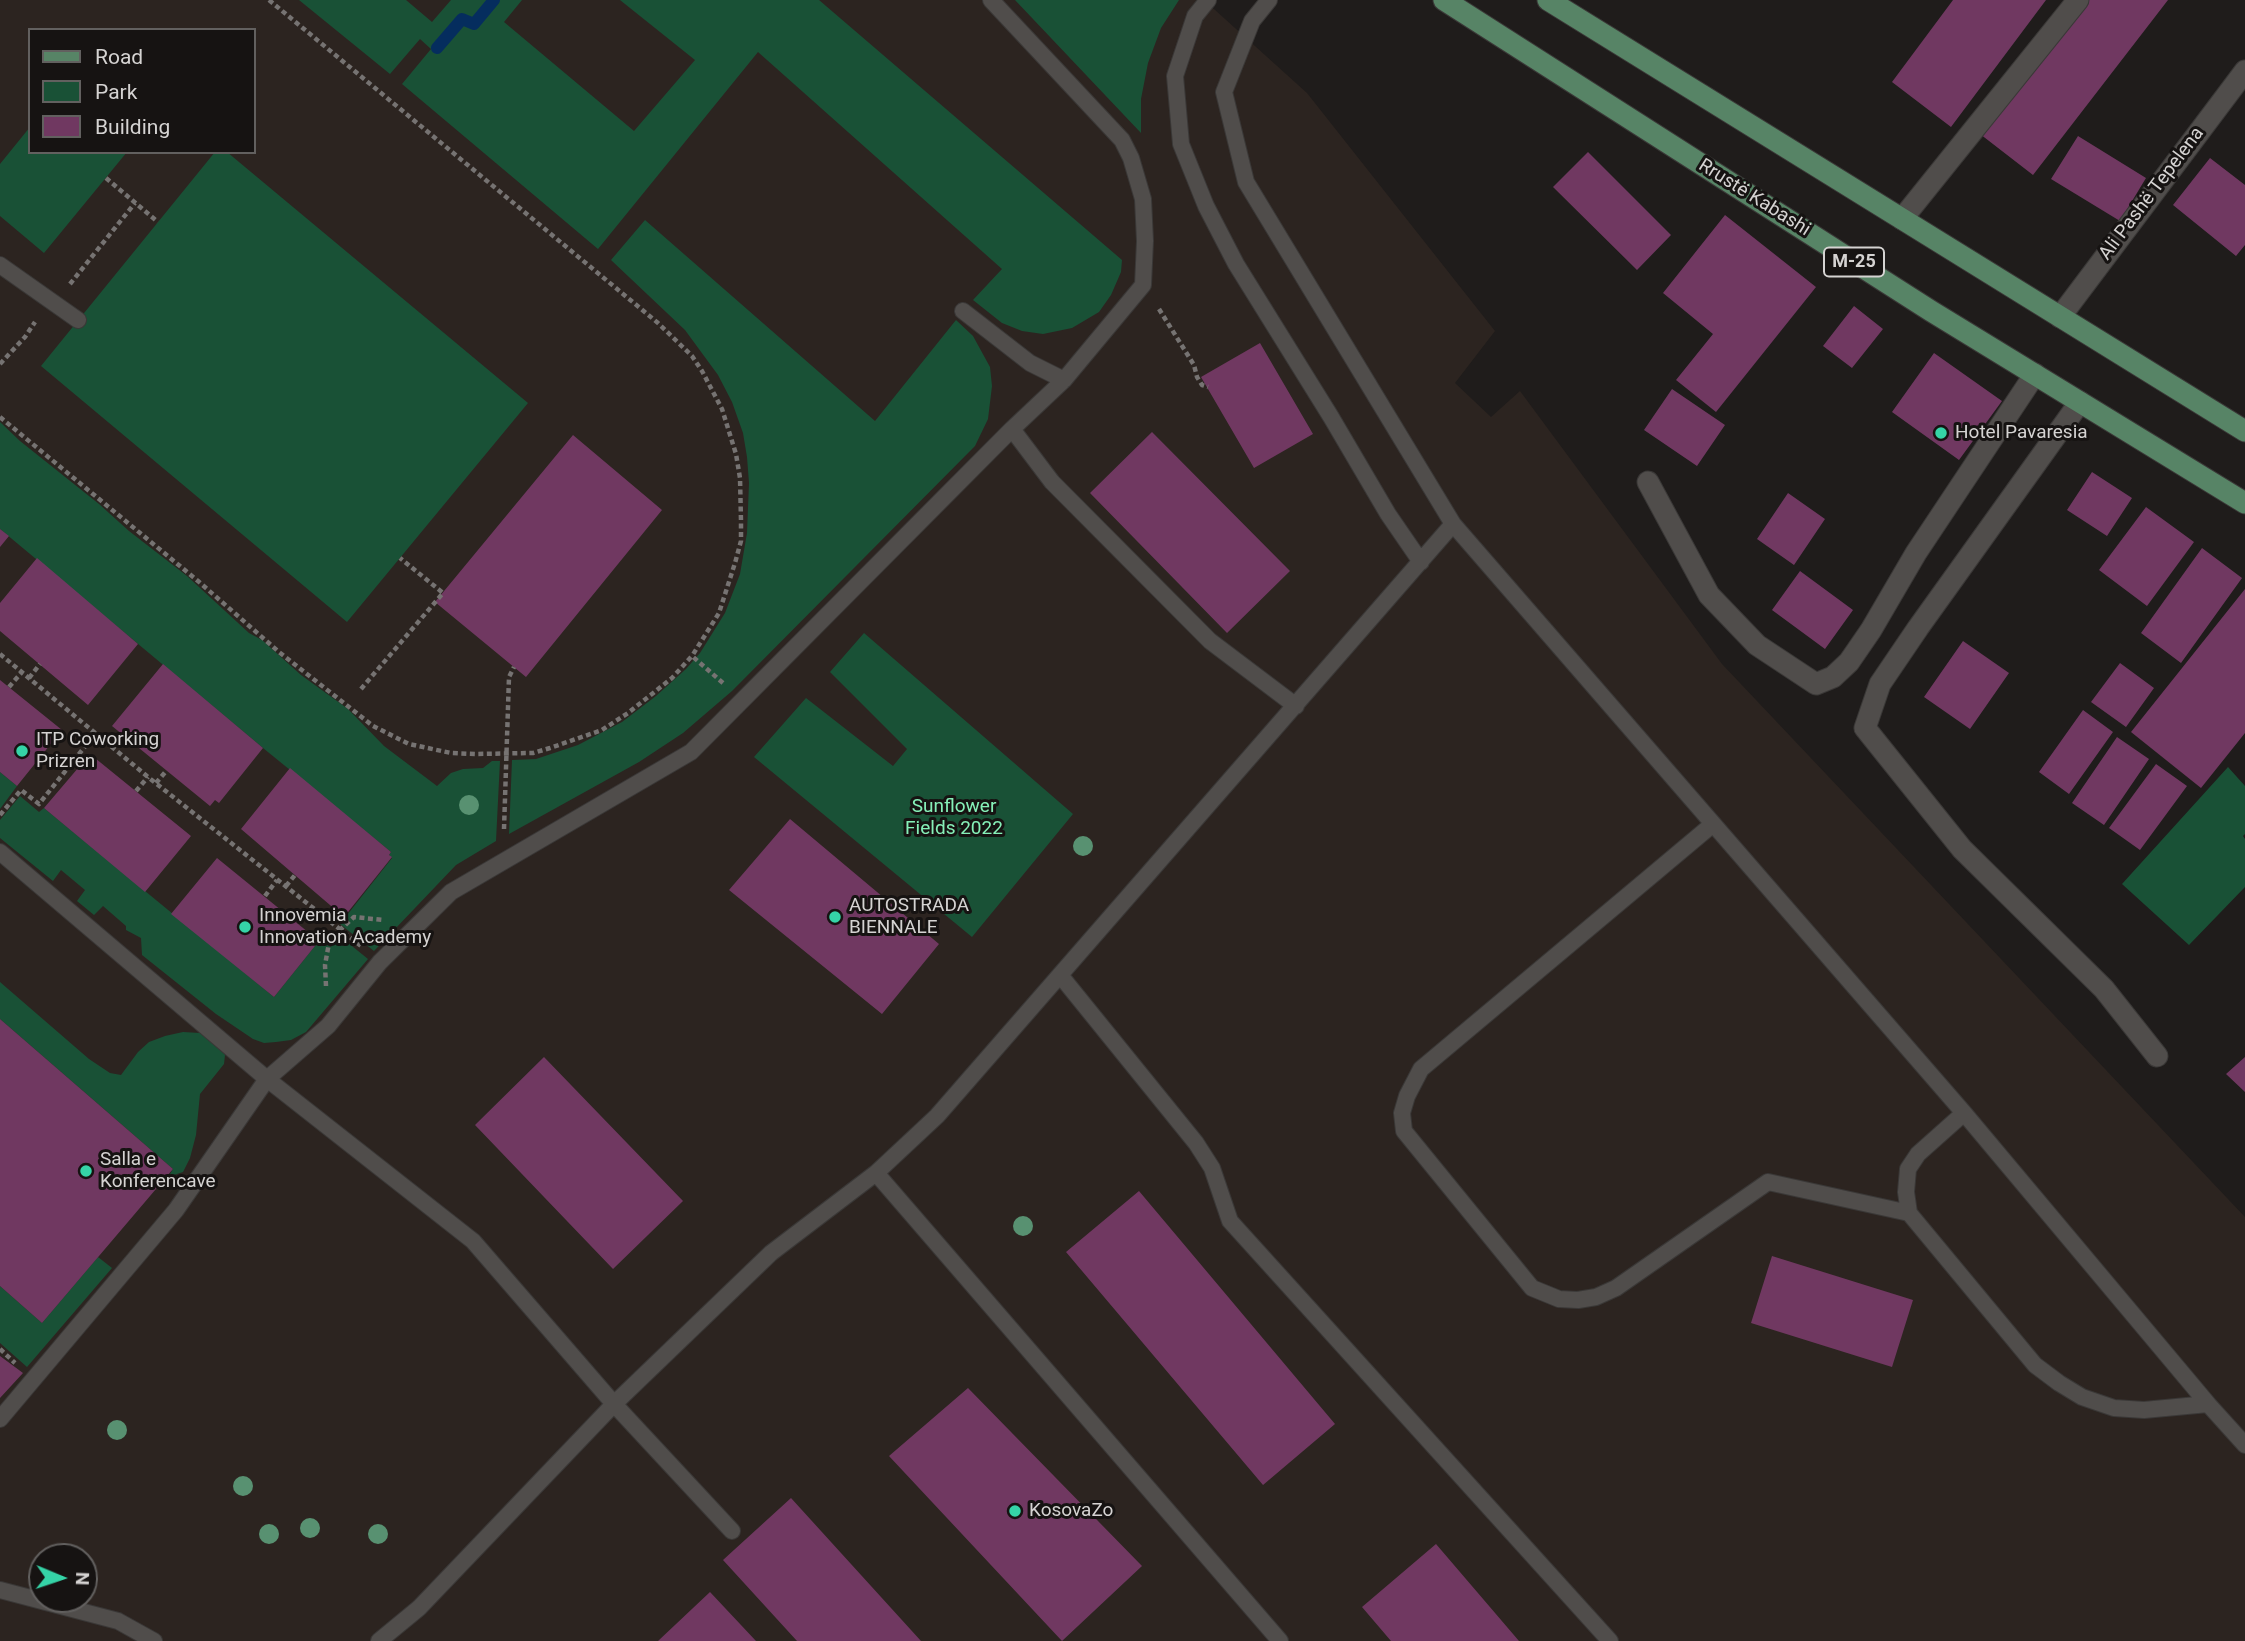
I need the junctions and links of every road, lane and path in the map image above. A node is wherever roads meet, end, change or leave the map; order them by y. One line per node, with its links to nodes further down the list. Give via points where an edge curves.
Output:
1 (269, 0): 33 (path, via 658,323 702,371 736,454 741,541 719,613)
2 (991, 0): 14 (lane, via 1122,141 1143,199)
3 (1208, 0): 31 (lane, via 1195,16 1175,76 1181,144 1236,264)
4 (1269, 0): 29 (lane, via 1252,21 1224,92 1246,182)
5 (1444, 0): 20 (main road, Rrustë Kabashi / M-25)
6 (1548, 0): 11 (main road)
7 (2078, 0): 11 (street)
8 (2245, 71): 17 (street, Ali Pashë Tepelena)
9 (106, 178): 10 (path)
10 (135, 203): 12 (path); 15 (path)
11 (1902, 219): 17 (main road)
12 (158, 222)
13 (0, 265): 15 (lane)
14 (1143, 285): 21 (lane); 22 (path, via 1202,385)
15 (52, 302): 18 (lane); 19 (path)
16 (963, 311): 21 (lane, via 1030,363)
17 (2060, 317): 26 (main road)
18 (79, 320)
19 (0, 365)
20 (2035, 374): 23 (main road, Rrustë Kabashi / M-25); 27 (street, via 1849,662 1833,677 1816,684 1758,645 1709,595)
21 (1063, 380): 25 (lane)
22 (1208, 387)
23 (2080, 402): 28 (main road, Rrustë Kabashi / M-25); 60 (street, via 1881,684 1866,728 1962,849 2104,989)
24 (0, 417): 43 (path, via 373,726 409,744 440,751)
25 (1013, 429): 40 (lane); 41 (lane, via 1052,482 1210,641)
26 (2245, 431)
27 (1648, 482)
28 (2245, 503)
29 (1453, 524): 31 (lane); 50 (lane)
30 (400, 558): 39 (path, via 443,593)
31 (1421, 562): 41 (lane)
32 (0, 654): 36 (path)
33 (692, 656): 40 (path); 43 (path, via 663,686 602,730 533,753)
34 (40, 664): 37 (path)
35 (514, 667): 43 (path, via 509,677)
36 (22, 672): 37 (path); 38 (path)
37 (29, 678): 42 (path)
38 (9, 687)
39 (361, 690)
40 (741, 702): 57 (lane, via 691,752 452,892)
41 (1296, 706): 58 (lane)
42 (96, 734): 45 (path); 49 (path, via 38,803 21,790)
43 (506, 755): 48 (path)
44 (167, 770): 46 (path)
45 (148, 777): 46 (path); 47 (path)
46 (156, 783): 53 (path)
47 (136, 791)
48 (504, 808)
49 (0, 815)
50 (1713, 824): 62 (lane); 64 (lane, via 1421,1069 1406,1096 1404,1131 1532,1288 1559,1299 1596,1297 1616,1288 1768,1182)
51 (0, 852): 61 (lane)
52 (295, 875): 54 (path)
53 (278, 880): 54 (path); 55 (path)
54 (286, 887): 56 (path)
55 (265, 896)
56 (341, 929): 57 (path); 59 (path, via 329,943 325,965)
57 (380, 962): 59 (lane)
58 (1060, 975): 63 (lane, via 937,1116); 74 (lane, via 1196,1143 1212,1168 1230,1221)
59 (328, 1026): 61 (lane)
60 (2157, 1056)
61 (267, 1079): 65 (lane, via 473,1241); 67 (lane, via 176,1210)
62 (1964, 1113): 64 (lane, via 1918,1154 1908,1169); 66 (lane)
63 (876, 1173): 65 (lane, via 771,1253); 73 (lane)
64 (1909, 1213): 66 (lane, via 2035,1365 2059,1383 2113,1408)
65 (614, 1404): 69 (lane); 72 (lane, via 419,1608)
66 (2208, 1404): 68 (lane)
67 (0, 1419)
68 (2245, 1444)
69 (732, 1531)
70 (0, 1590): 71 (lane, via 118,1621)
71 (154, 1641)
72 (379, 1641)
73 (1280, 1641)
74 (1609, 1641)

